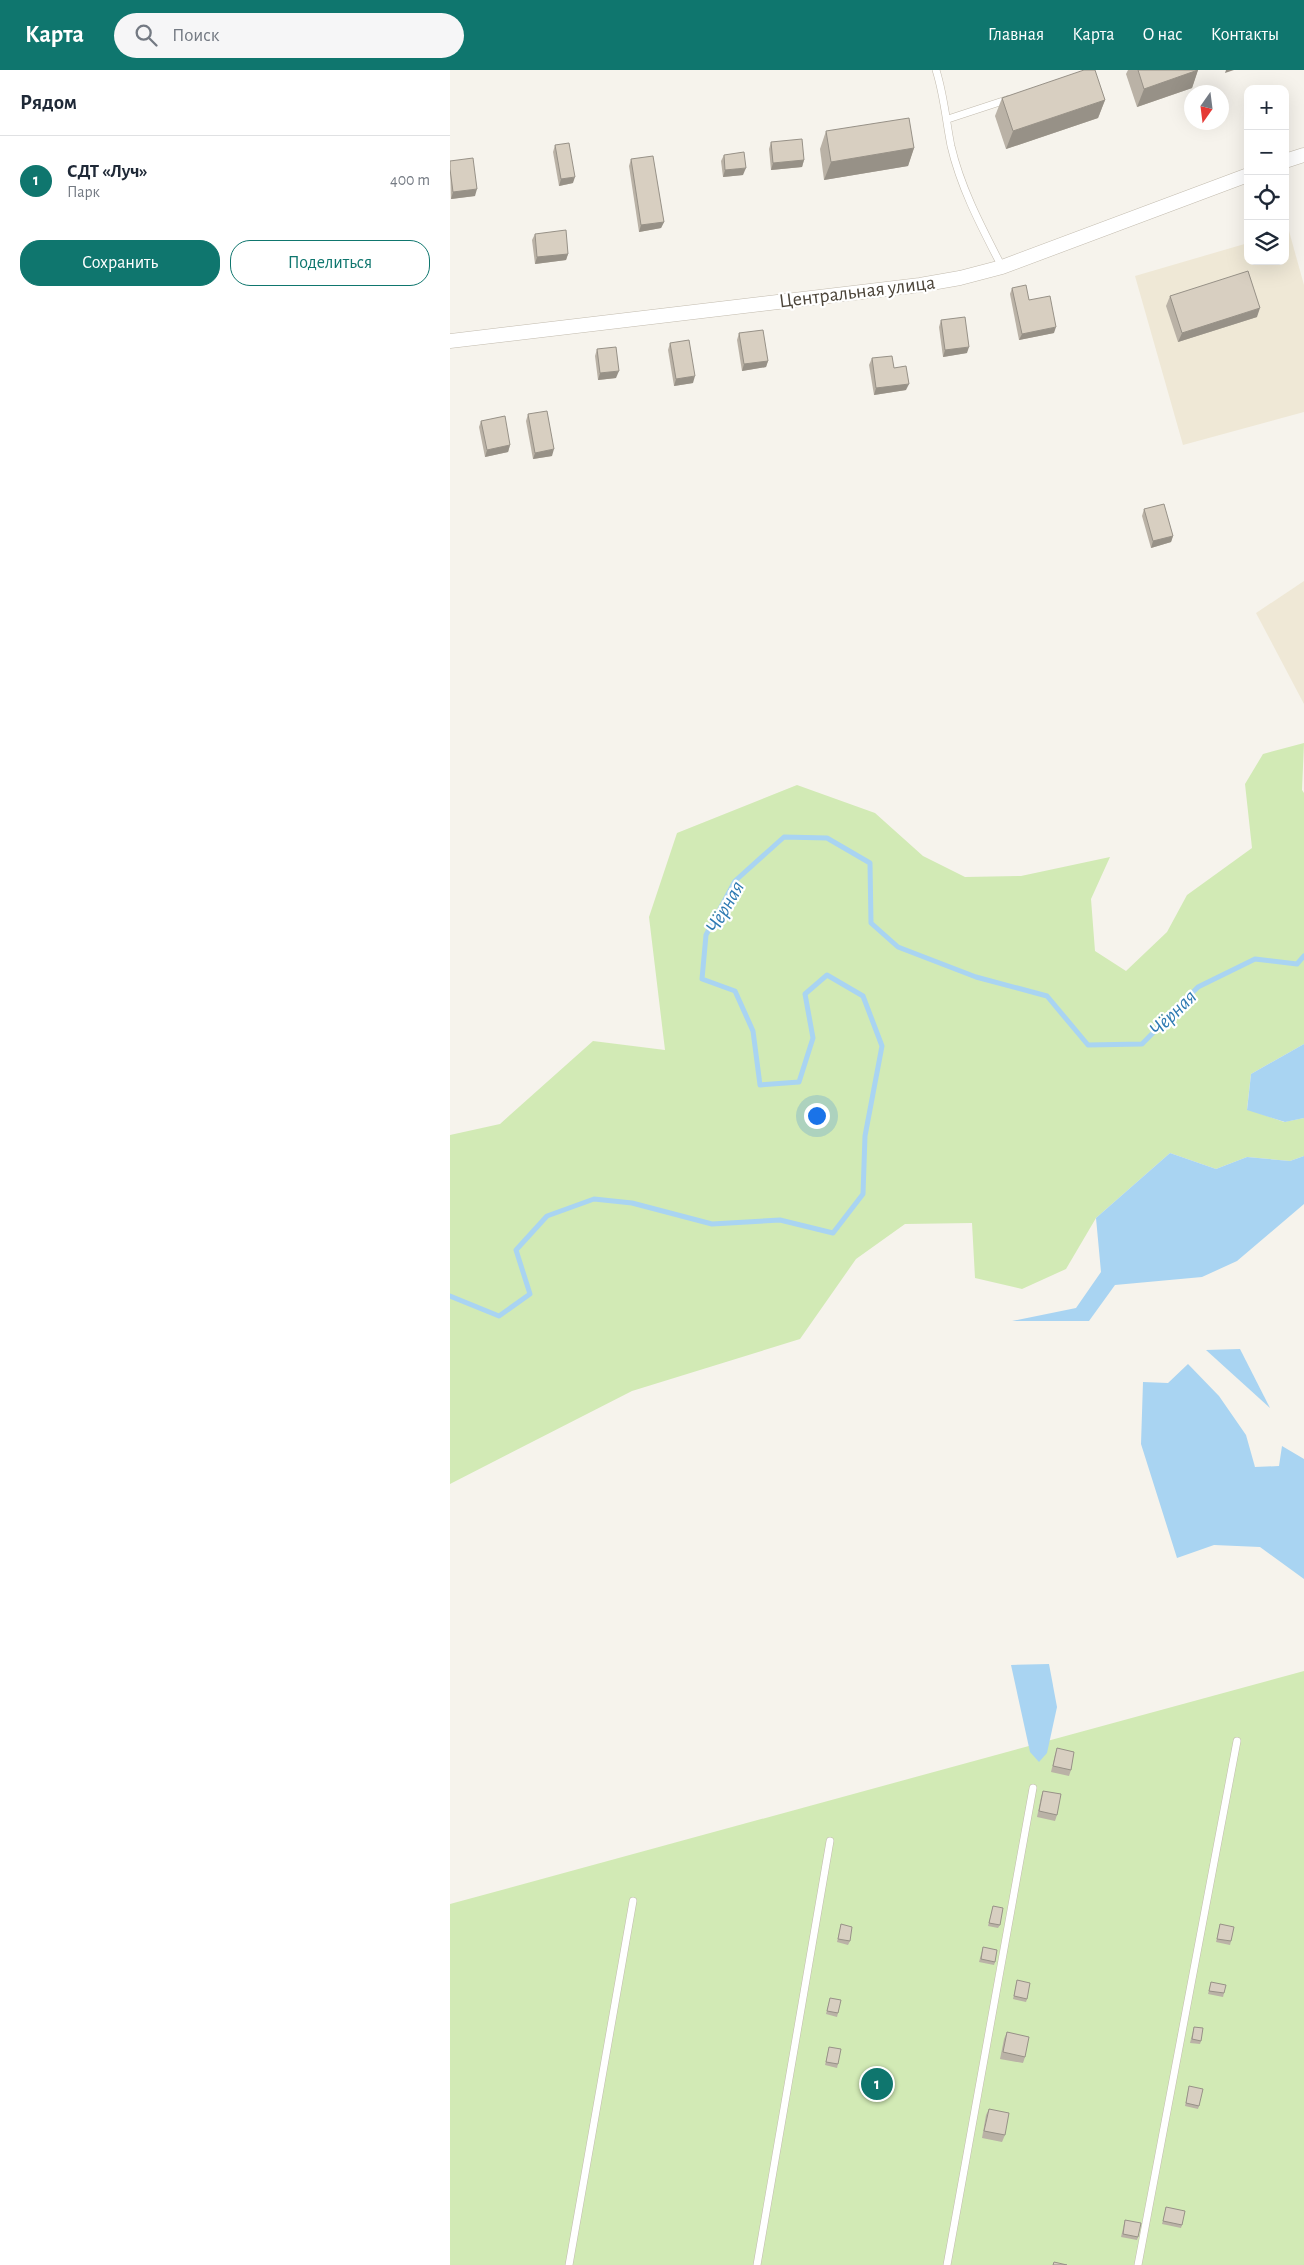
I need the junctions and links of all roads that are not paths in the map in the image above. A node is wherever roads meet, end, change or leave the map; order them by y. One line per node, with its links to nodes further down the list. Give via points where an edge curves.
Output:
1 (936, 70): 3 (lane)
2 (1012, 98): 3 (lane)
3 (948, 120): 7 (lane, via 951,145 964,187)
4 (1304, 155): 5 (street)
5 (1289, 160)
6 (1244, 176): 7 (street, Центральная улица)
7 (1002, 267): 8 (street, Центральная улица, via 920,285)
8 (450, 341)
9 (1237, 1741): 16 (lane)
10 (1033, 1788): 15 (lane)
11 (830, 1841): 14 (lane)
12 (633, 1901): 13 (lane)
13 (569, 2265)
14 (757, 2265)
15 (947, 2265)
16 (1138, 2265)

